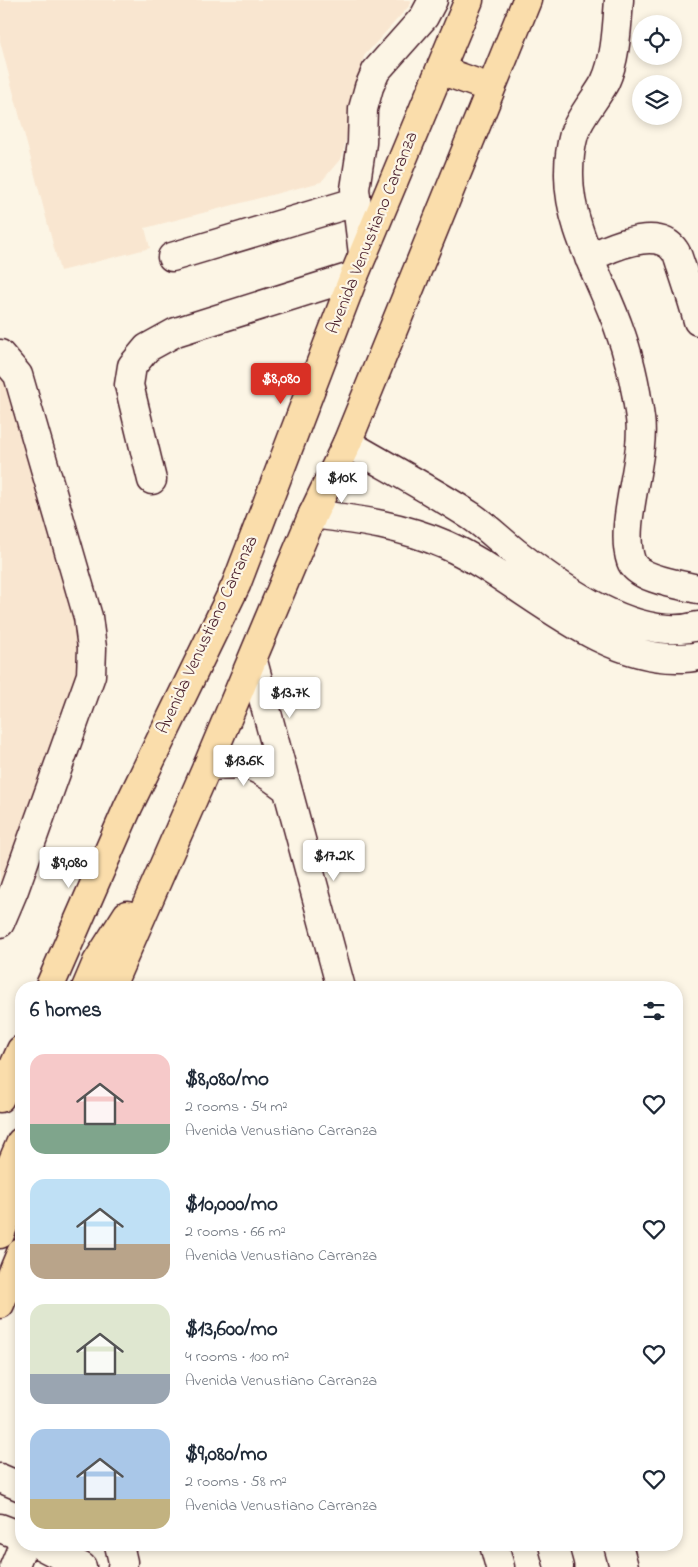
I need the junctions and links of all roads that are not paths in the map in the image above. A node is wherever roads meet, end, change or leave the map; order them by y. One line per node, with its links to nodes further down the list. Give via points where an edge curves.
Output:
1 (527, 0): 6 (main road)
2 (619, 0): 9 (street, via 616,38 606,80 574,133 569,170 570,198)
3 (433, 1): 4 (street); 7 (street, via 424,17 376,71 369,87 363,109)
4 (466, 8): 5 (main road, Avenida Venustiano Carranza)
5 (440, 70): 6 (main road); 10 (main road, Avenida Venustiano Carranza)
6 (490, 88): 13 (main road)
7 (355, 202): 8 (street); 10 (street)
8 (172, 257)
9 (589, 258): 11 (street, via 617,244 644,239 663,241 675,250); 16 (street, via 618,326 633,375 641,420 629,521 631,562 640,574)
10 (358, 265): 14 (street, via 176,332 147,348 132,366 128,385); 24 (main road, Avenida Venustiano Carranza, via 236,585 128,807)
11 (698, 321)
12 (0, 354): 23 (street, via 18,375 88,617 92,648 91,675)
13 (347, 443): 15 (main road); 17 (street, via 472,517 516,553 574,593 614,615 664,630)
14 (152, 480)
15 (313, 514): 18 (street, via 372,521 417,533 448,546 603,639 664,658); 19 (main road)
16 (698, 589)
17 (698, 626)
18 (698, 656)
19 (252, 661): 20 (main road); 21 (street)
20 (207, 767): 21 (street, via 236,763 264,771); 22 (main road)
21 (287, 789): 27 (street)
22 (170, 848): 25 (main road, via 97,962); 26 (main road)
23 (0, 923)
24 (52, 981)
25 (89, 981)
26 (113, 981)
27 (339, 981)
28 (15, 1064): 29 (main road)
29 (0, 1098)
30 (15, 1157): 31 (main road)
31 (0, 1191)
32 (15, 1196): 33 (main road)
33 (0, 1234)
34 (15, 1268): 35 (main road)
35 (0, 1304)
36 (0, 1478): 37 (street)
37 (15, 1484)
38 (0, 1528): 39 (street)
39 (15, 1534)
40 (21, 1551): 46 (street)
41 (51, 1551): 47 (street)
42 (120, 1551): 48 (street)
43 (496, 1551): 49 (street)
44 (555, 1551): 50 (street)
45 (620, 1551): 51 (street)
46 (14, 1567)
47 (82, 1567)
48 (122, 1567)
49 (500, 1567)
50 (559, 1567)
51 (624, 1567)

